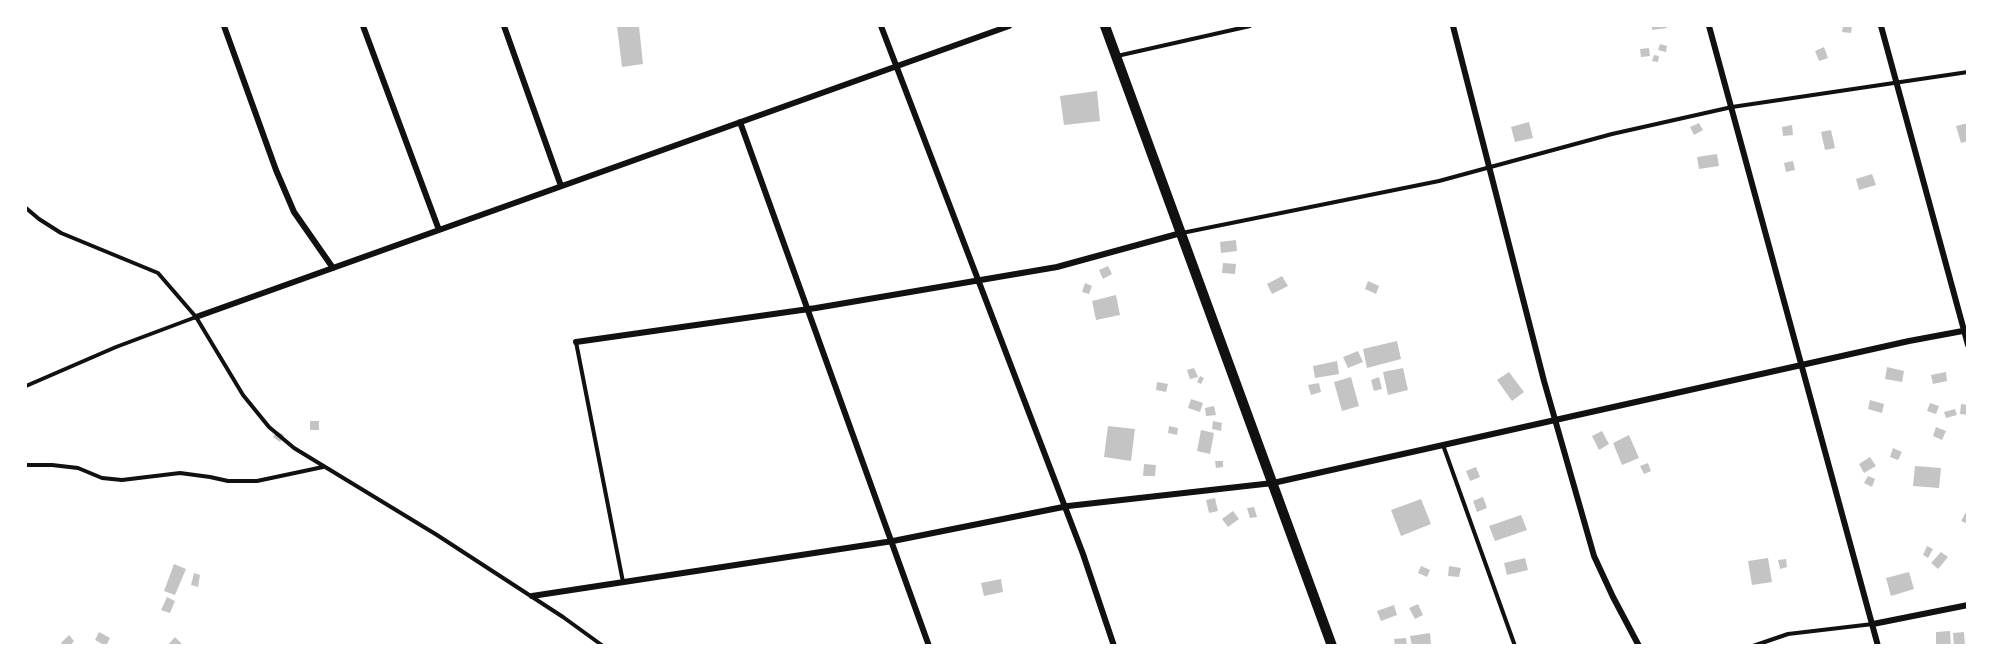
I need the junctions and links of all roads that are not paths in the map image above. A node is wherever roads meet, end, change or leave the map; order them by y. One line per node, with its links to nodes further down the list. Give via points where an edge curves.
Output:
1 (225, 26): 22 (street, via 294,212)
2 (363, 26): 20 (street)
3 (504, 26): 18 (street)
4 (881, 26): 12 (street)
5 (1009, 26): 12 (street)
6 (1105, 26): 11 (street)
7 (1250, 26): 11 (lane)
8 (1453, 26): 17 (street)
9 (1709, 26): 15 (street)
10 (1881, 26): 14 (street)
11 (1116, 56): 21 (street)
12 (897, 65): 16 (street); 23 (street)
13 (1968, 72): 14 (lane)
14 (1896, 82): 15 (lane); 26 (street)
15 (1732, 106): 17 (lane); 29 (street)
16 (740, 122): 18 (street); 24 (street)
17 (1490, 167): 21 (lane); 31 (street)
18 (561, 186): 20 (street)
19 (26, 208): 25 (lane, via 61,233 158,273)
20 (439, 230): 22 (street)
21 (1181, 233): 23 (street, via 1057,267); 35 (street)
22 (333, 268): 25 (street)
23 (979, 280): 24 (street); 36 (street)
24 (808, 309): 27 (street); 37 (street)
25 (196, 317): 30 (lane); 34 (lane, via 243,395 269,427)
26 (1966, 331): 28 (street); 29 (street)
27 (576, 342): 38 (lane)
28 (1968, 345)
29 (1803, 365): 31 (street); 41 (street)
30 (26, 386)
31 (1556, 420): 32 (street); 47 (street, via 1594,556)
32 (1443, 446): 35 (street); 46 (lane)
33 (26, 465): 34 (lane, via 78,468 102,478 122,480 180,473 228,481 257,481)
34 (323, 466): 39 (lane)
35 (1273, 483): 36 (street); 45 (street)
36 (1065, 507): 37 (street); 44 (street)
37 (891, 541): 38 (street); 43 (street)
38 (623, 582): 39 (street)
39 (532, 596): 42 (lane)
40 (1968, 605): 41 (street)
41 (1873, 624): 48 (lane, via 1788,634); 49 (street)
42 (603, 645)
43 (929, 645)
44 (1114, 645)
45 (1332, 645)
46 (1515, 645)
47 (1639, 645)
48 (1753, 645)
49 (1878, 645)

